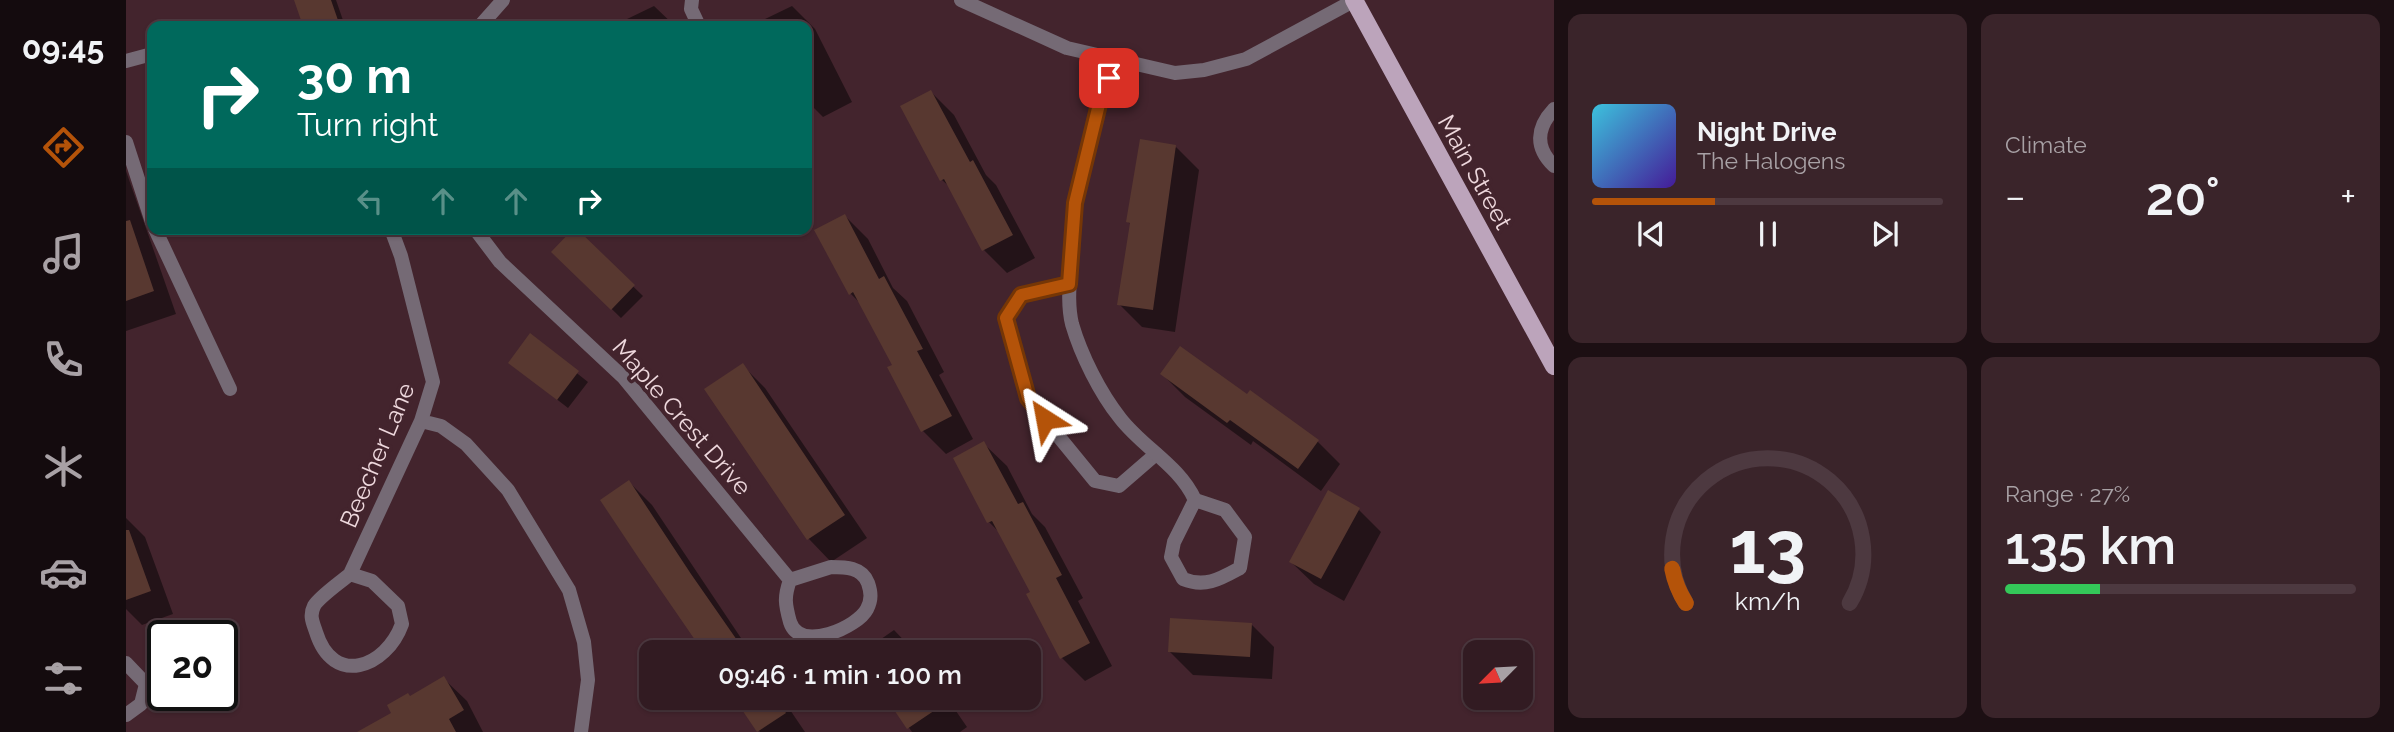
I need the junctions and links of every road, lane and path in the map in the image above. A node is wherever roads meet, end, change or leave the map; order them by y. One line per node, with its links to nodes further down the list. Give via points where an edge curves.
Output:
1 (503, 0): 5 (street)
2 (692, 0): 6 (street)
3 (961, 0): 8 (street, via 1067,48)
4 (1354, 0): 8 (street, via 1246,59 1204,70 1175,73); 18 (main road, Main Street)
5 (484, 21)
6 (697, 21)
7 (147, 55): 9 (street)
8 (1117, 60): 17 (street, via 1101,96 1075,203)
9 (126, 61)
10 (1554, 108): 12 (street, via 1540,134 1543,155)
11 (126, 142): 13 (street)
12 (1554, 166)
13 (147, 207)
14 (158, 235): 20 (street)
15 (393, 235): 21 (street, Beecher Lane, via 433,382)
16 (480, 235): 25 (street, Maple Crest Drive, via 500,262 624,378)
17 (1069, 284): 22 (street, via 1072,323 1098,384 1120,418); 22 (street, via 1021,295 1006,318 1028,398 1095,481 1119,486)
18 (1549, 346): 19 (main road, Main Street)
19 (1554, 366)
20 (230, 389)
21 (421, 421): 24 (street, Beecher Lane); 28 (street, via 441,426 466,444 508,490 569,590 584,642 588,680)
22 (1156, 454): 23 (street, via 1189,486)
23 (1195, 500): 23 (street, via 1171,557 1183,579 1196,584 1240,568 1245,537 1226,510)
24 (350, 574): 24 (street, Beecher Lane, via 314,605 311,618 320,646 332,661 348,667 370,663 388,650 402,624 398,606 390,597 372,581)
25 (790, 580): 25 (street, via 784,597 791,626 804,636 822,637 843,627 866,611 872,594 866,577 852,568 831,567)
26 (126, 663): 27 (street, via 146,684 141,704)
27 (126, 715)
28 (581, 732)

